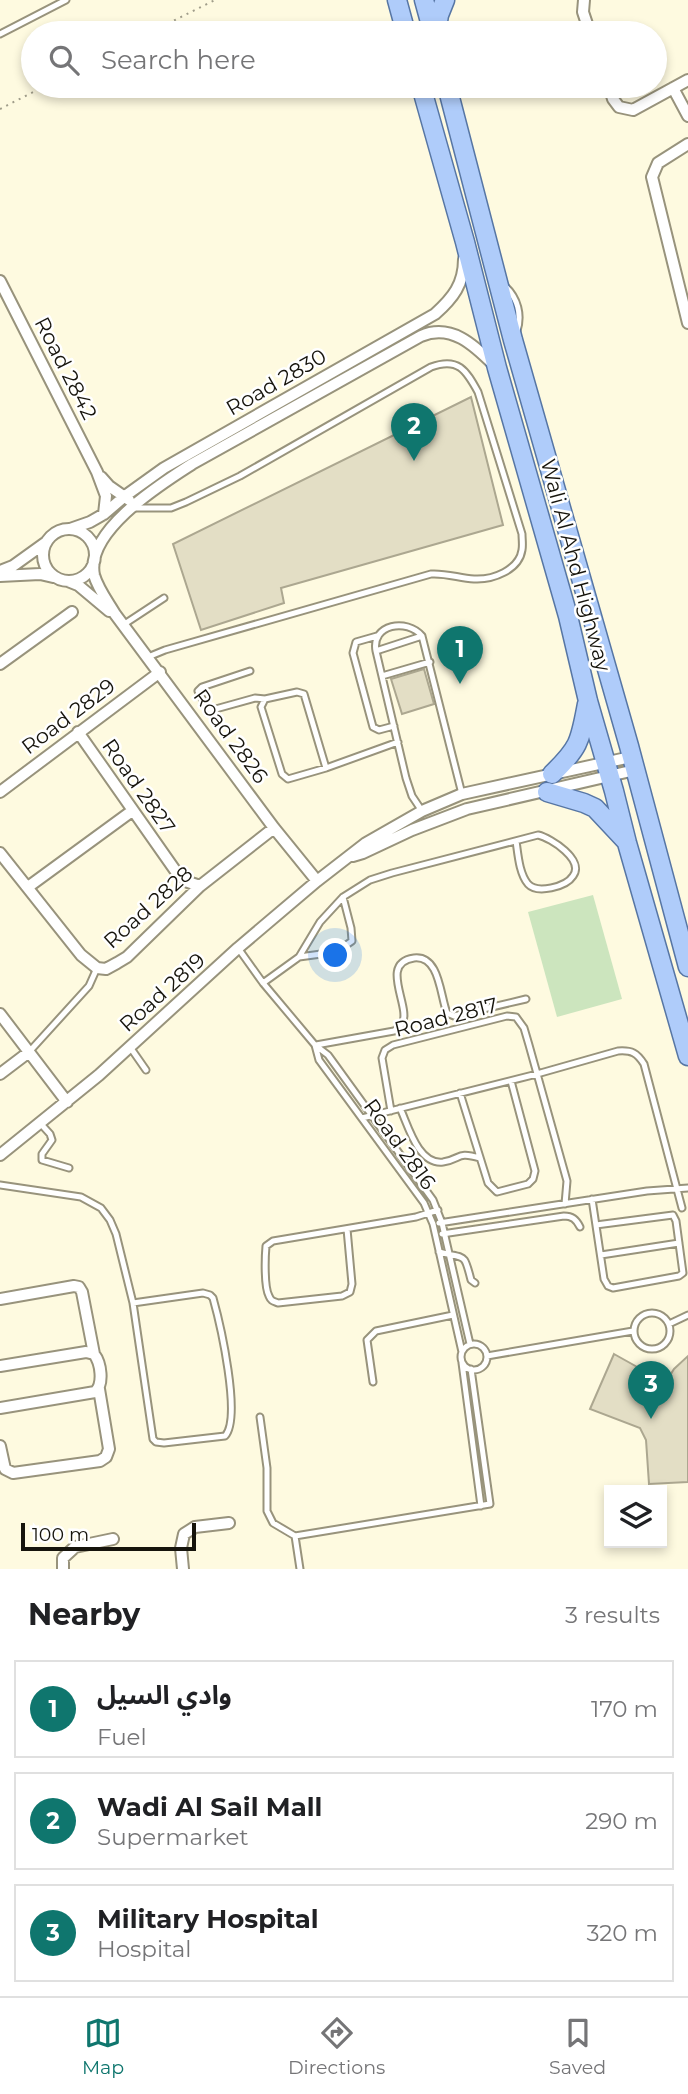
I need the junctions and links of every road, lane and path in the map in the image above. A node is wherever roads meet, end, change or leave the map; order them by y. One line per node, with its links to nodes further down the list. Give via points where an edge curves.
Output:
1 (66, 0): 7 (lane)
2 (215, 0): 8 (path)
3 (397, 0): 9 (main road)
4 (424, 0): 10 (main road)
5 (445, 0): 11 (main road)
6 (584, 0): 12 (street)
7 (25, 21)
8 (173, 21)
9 (403, 21)
10 (431, 21)
11 (438, 21)
12 (586, 21)
13 (21, 23): 14 (lane)
14 (0, 34)
15 (680, 85): 21 (street); 23 (street)
16 (21, 98): 22 (path)
17 (424, 98): 25 (main road, Wali Al Ahd Highway)
18 (450, 98): 57 (main road, Wali Al Ahd Highway)
19 (614, 98): 20 (street, via 619,107 628,110)
20 (656, 98)
21 (688, 102)
22 (0, 108)
23 (688, 116)
24 (688, 144): 27 (street, via 657,163 652,177)
25 (465, 242): 29 (main road, Wali Al Ahd Highway); 31 (street, Road 2830, via 461,283 435,314 164,468)
26 (0, 281): 30 (street, Road 2842)
27 (684, 291): 28 (street)
28 (688, 323)
29 (497, 368): 32 (street, Road 2830, via 452,332 431,332 191,464); 53 (main road, Wali Al Ahd Highway)
30 (97, 472): 31 (street, Road 2842); 33 (street, Road 2842, via 106,496)
31 (125, 496): 32 (street, Road 2842); 33 (street, Road 2830)
32 (132, 507): 36 (street, Road 2830, via 104,536); 46 (lane, via 171,508 186,502 447,362 469,375 478,392 522,534 522,551 506,572 474,579 431,574)
33 (104, 514): 34 (street, Road 2830)
34 (69, 529): 35 (street, via 55,532); 36 (street, via 89,538)
35 (45, 543): 37 (street); 38 (street, via 45,565)
36 (94, 559): 38 (street, via 82,577); 41 (street, Road 2826, via 94,574)
37 (0, 573): 38 (street)
38 (64, 580): 41 (street, Road 2826, via 78,585)
39 (164, 598): 42 (lane)
40 (72, 612): 48 (street)
41 (115, 614): 42 (street, Road 2826)
42 (123, 625): 46 (street, Road 2826)
43 (377, 636): 44 (lane, via 402,625); 45 (lane); 54 (lane, via 356,642 353,653 373,727)
44 (422, 636): 45 (lane); 47 (lane)
45 (376, 651): 51 (lane)
46 (148, 657): 50 (street, Road 2826)
47 (430, 662): 51 (lane); 62 (lane)
48 (0, 664)
49 (250, 671): 52 (lane, via 198,691 212,710)
50 (160, 672): 55 (street, Road 2829); 67 (street, Road 2826)
51 (382, 676): 54 (lane)
52 (265, 699): 58 (lane, via 304,694); 58 (lane, via 261,707 284,777)
53 (588, 701): 57 (main road, Wali Al Ahd Highway); 59 (main road, via 580,740)
54 (394, 726): 56 (lane)
55 (78, 733): 60 (street, Road 2829); 64 (street, Road 2827)
56 (398, 742): 58 (lane); 65 (lane, via 409,787)
57 (621, 767): 59 (street, Road 2819); 61 (street, Road 2819); 69 (main road, Wali Al Ahd Highway); 78 (main road, Wali Al Ahd Highway)
58 (326, 768)
59 (552, 774): 62 (street, Road 2819)
60 (0, 792)
61 (547, 792): 63 (street, Road 2819); 69 (main road, via 595,808)
62 (462, 794): 63 (street); 65 (street, Road 2819)
63 (467, 809): 66 (street, Road 2819)
64 (132, 811): 73 (street, Road 2827, via 177,873); 74 (street)
65 (422, 811): 66 (street); 71 (street, Road 2819)
66 (430, 823): 71 (street, Road 2819)
67 (274, 828): 72 (street, Road 2826); 73 (street, Road 2828)
68 (516, 841): 68 (lane, via 538,835 551,839 574,863 575,876 552,888 530,886); 75 (lane, via 392,873)
69 (627, 843): 86 (main road, Wali Al Ahd Highway)
70 (0, 853): 74 (street, Road 2828)
71 (350, 856): 72 (street, Road 2819)
72 (317, 881): 76 (street, Road 2819)
73 (200, 886): 79 (street, Road 2828, via 127,957 106,969)
74 (27, 887): 79 (street, Road 2828, via 81,955)
75 (343, 897): 77 (lane, via 320,922); 77 (lane, via 352,941 336,952)
76 (238, 948): 80 (lane, Road 2816); 84 (street, Road 2819)
77 (299, 957): 80 (lane)
78 (688, 967)
79 (97, 968): 85 (lane, via 89,986)
80 (263, 983): 83 (lane, Road 2816)
81 (526, 999): 83 (lane, via 454,1016 447,1013 435,969 430,962 413,958 399,968 396,977 402,1025 394,1031)
82 (0, 1014): 85 (street)
83 (315, 1045): 95 (lane, Road 2816, via 328,1055); 96 (lane, Road 2816, via 319,1060)
84 (130, 1047): 87 (lane); 92 (street, Road 2819)
85 (29, 1052): 88 (street); 92 (street)
86 (688, 1056)
87 (146, 1070)
88 (0, 1074)
89 (537, 1074): 90 (lane); 94 (lane, Road 2817, via 524,1028 516,1017 507,1016 385,1050 382,1058); 102 (lane, via 618,1051 638,1054); 105 (lane, via 567,1181)
90 (511, 1081): 91 (lane); 99 (lane, via 535,1171 533,1180 497,1192 488,1183)
91 (460, 1093): 93 (lane); 99 (lane)
92 (67, 1101): 97 (street, Road 2819)
93 (400, 1108): 94 (lane); 99 (lane, via 428,1158 445,1162 465,1154)
94 (391, 1111): 95 (lane)
95 (373, 1115): 96 (lane); 107 (lane, Road 2816)
96 (362, 1118): 108 (lane, Road 2816)
97 (40, 1124): 98 (street, Road 2819); 100 (lane, via 52,1140 42,1160)
98 (0, 1155)
99 (480, 1158)
100 (69, 1168)
101 (0, 1185): 122 (lane, via 81,1197 101,1208 114,1227)
102 (677, 1188): 103 (lane); 104 (lane); 106 (lane)
103 (688, 1188)
104 (592, 1199): 105 (lane); 111 (lane)
105 (565, 1203): 109 (lane)
106 (682, 1208)
107 (438, 1210): 108 (lane); 109 (lane, Road 2816)
108 (429, 1213): 110 (lane, Road 2816); 113 (lane)
109 (442, 1223): 110 (lane); 114 (lane, Road 2816)
110 (433, 1224): 115 (lane, Road 2816)
111 (596, 1225): 116 (lane, via 673,1215); 119 (lane)
112 (580, 1227): 114 (lane, via 577,1220 564,1216)
113 (347, 1229): 113 (lane, via 350,1292 272,1301 267,1246 273,1241)
114 (444, 1234): 115 (lane); 118 (lane, Road 2816)
115 (435, 1235): 117 (lane, Road 2816)
116 (679, 1243): 119 (lane); 119 (lane, via 683,1273 679,1276 613,1288 604,1279)
117 (439, 1252): 118 (lane); 123 (lane, Road 2816)
118 (449, 1254): 120 (lane, via 466,1259); 127 (lane, Road 2816)
119 (601, 1255)
120 (475, 1283)
121 (0, 1299): 129 (street, via 79,1287)
122 (133, 1303): 122 (lane, via 203,1293 213,1298 232,1394 230,1430 225,1436 164,1443 153,1439)
123 (453, 1315): 128 (lane, Road 2816); 134 (lane, via 370,1335)
124 (688, 1315): 125 (lane)
125 (669, 1324): 126 (lane, via 664,1317 648,1312 635,1322); 126 (lane, via 665,1344 655,1349 636,1341)
126 (633, 1331): 130 (lane)
127 (470, 1344): 128 (lane); 130 (lane, via 482,1346)
128 (462, 1352): 131 (lane)
129 (94, 1354): 132 (street); 135 (street)
130 (487, 1356): 133 (lane, via 482,1367)
131 (462, 1363): 133 (lane); 139 (lane)
132 (0, 1366)
133 (471, 1370): 139 (lane, via 490,1504)
134 (373, 1382)
135 (99, 1389): 136 (street); 138 (street, via 109,1449 100,1461 13,1473 5,1469)
136 (0, 1408)
137 (260, 1417): 141 (lane, via 267,1510 273,1523)
138 (0, 1446)
139 (481, 1506): 141 (lane)
140 (229, 1522): 144 (street, via 195,1527 184,1534)
141 (295, 1536): 145 (lane)
142 (113, 1539): 143 (street, via 75,1546 63,1558)
143 (63, 1569)
144 (183, 1569)
145 (300, 1569)

